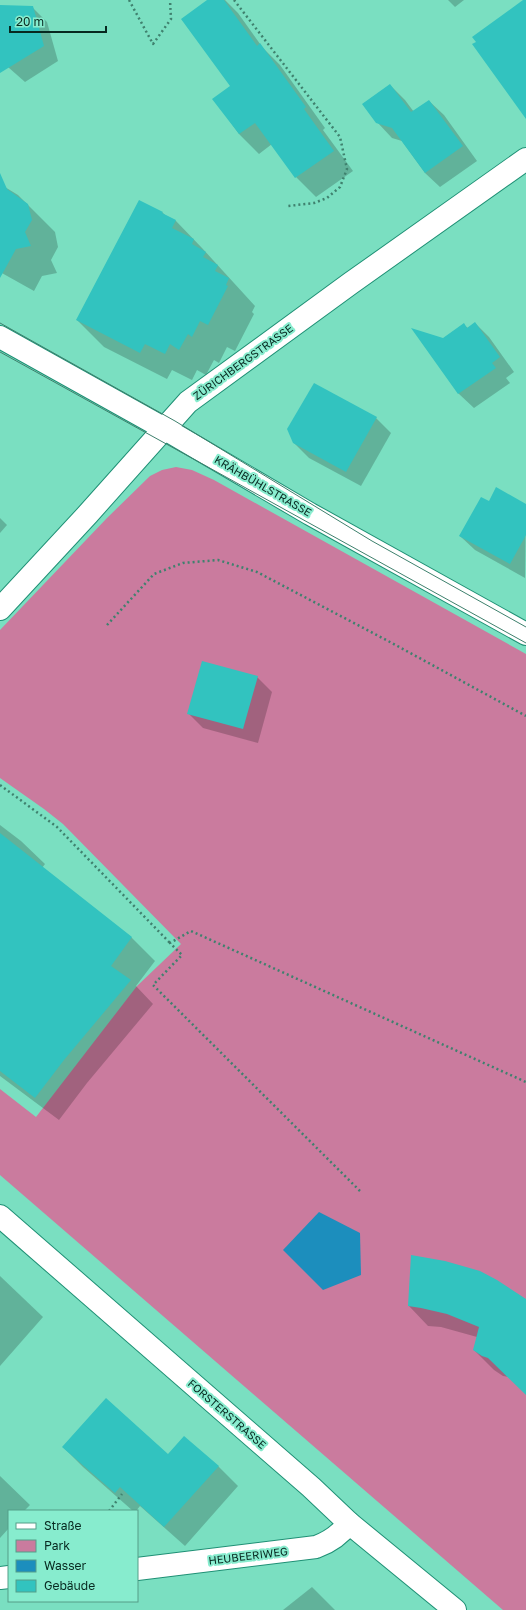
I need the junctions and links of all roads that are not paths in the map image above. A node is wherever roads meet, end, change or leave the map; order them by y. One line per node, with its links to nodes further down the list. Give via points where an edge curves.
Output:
1 (526, 159): 3 (street, ZÜRICHBERGSTRASSE, via 188,402)
2 (0, 337): 3 (street, KRÄHBÜHLSTRASSE)
3 (165, 429): 4 (street, ZÜRICHBERGSTRASSE); 5 (street, KRÄHBÜHLSTRASSE, via 310,514)
4 (0, 609)
5 (526, 634)
6 (0, 1216): 7 (street, FORSTERSTRASSE)
7 (350, 1523): 8 (street, HEUBEERIWEG, via 334,1539 316,1547); 9 (street, FORSTERSTRASSE)
8 (138, 1569)
9 (455, 1610)

